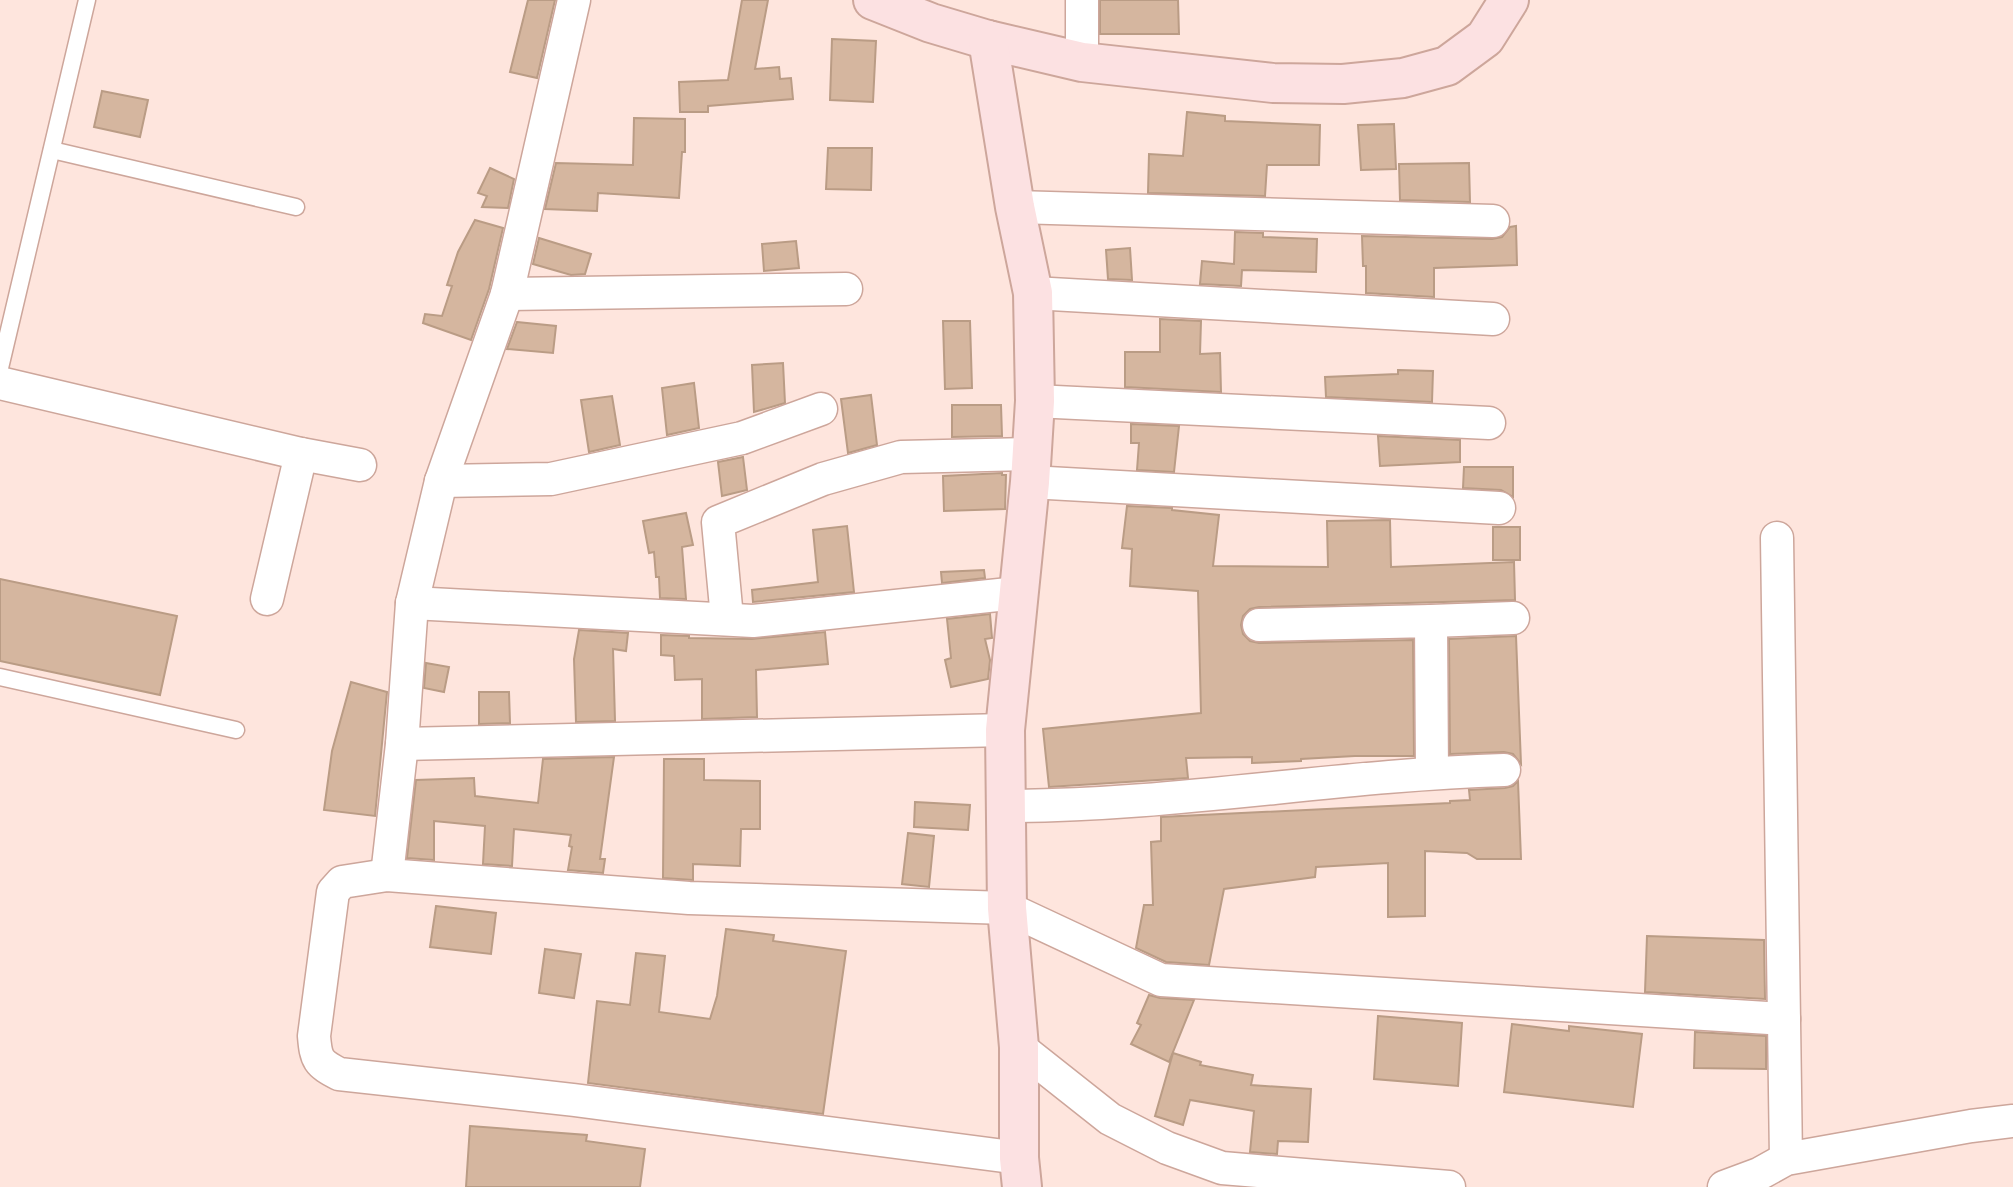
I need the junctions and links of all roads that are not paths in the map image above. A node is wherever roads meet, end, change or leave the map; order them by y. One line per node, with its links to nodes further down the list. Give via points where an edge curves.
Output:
1 (87, 0): 8 (lane)
2 (574, 0): 14 (street)
3 (873, 0): 6 (street)
4 (1082, 0): 7 (street)
5 (1509, 0): 7 (street, via 1485,38 1447,66 1403,78 1343,84 1273,83)
6 (988, 40): 7 (street); 10 (street)
7 (1082, 62)
8 (52, 150): 9 (lane); 16 (lane)
9 (296, 207)
10 (1015, 207): 11 (street); 13 (street)
11 (1493, 221)
12 (846, 289): 14 (street)
13 (1033, 293): 15 (street); 18 (street)
14 (507, 294): 24 (street)
15 (1493, 319)
16 (0, 368)
17 (0, 383): 21 (street)
18 (1035, 401): 20 (street); 23 (street)
19 (821, 409): 24 (street, via 742,438 551,479)
20 (1489, 423)
21 (301, 454): 22 (street); 28 (street)
22 (360, 465)
23 (1031, 468): 25 (street); 27 (street); 30 (street, via 901,457 823,479 718,522)
24 (440, 481): 29 (street)
25 (1499, 508)
26 (1777, 538): 43 (street)
27 (1018, 593): 30 (street, via 754,621); 36 (street)
28 (267, 599)
29 (412, 603): 30 (street); 37 (street)
30 (727, 618)
31 (1513, 618): 32 (street)
32 (1432, 621): 33 (street); 39 (street)
33 (1259, 625)
34 (0, 677): 35 (lane)
35 (236, 730)
36 (1005, 730): 37 (street); 40 (street)
37 (402, 744): 41 (street)
38 (1504, 770): 39 (street)
39 (1432, 772): 40 (street, via 1078,806)
40 (1006, 806): 42 (street)
41 (387, 875): 42 (street, via 690,898); 47 (street, via 342,882 333,892 314,1036 316,1058 339,1074 574,1100)
42 (1007, 908): 43 (street, via 1161,980); 44 (street)
43 (1784, 1019): 46 (street)
44 (1019, 1047): 47 (street); 48 (street, via 1110,1119 1167,1148 1222,1168)
45 (2013, 1121): 46 (street)
46 (1786, 1158): 49 (street)
47 (1021, 1172)
48 (1449, 1187)
49 (1724, 1187)

